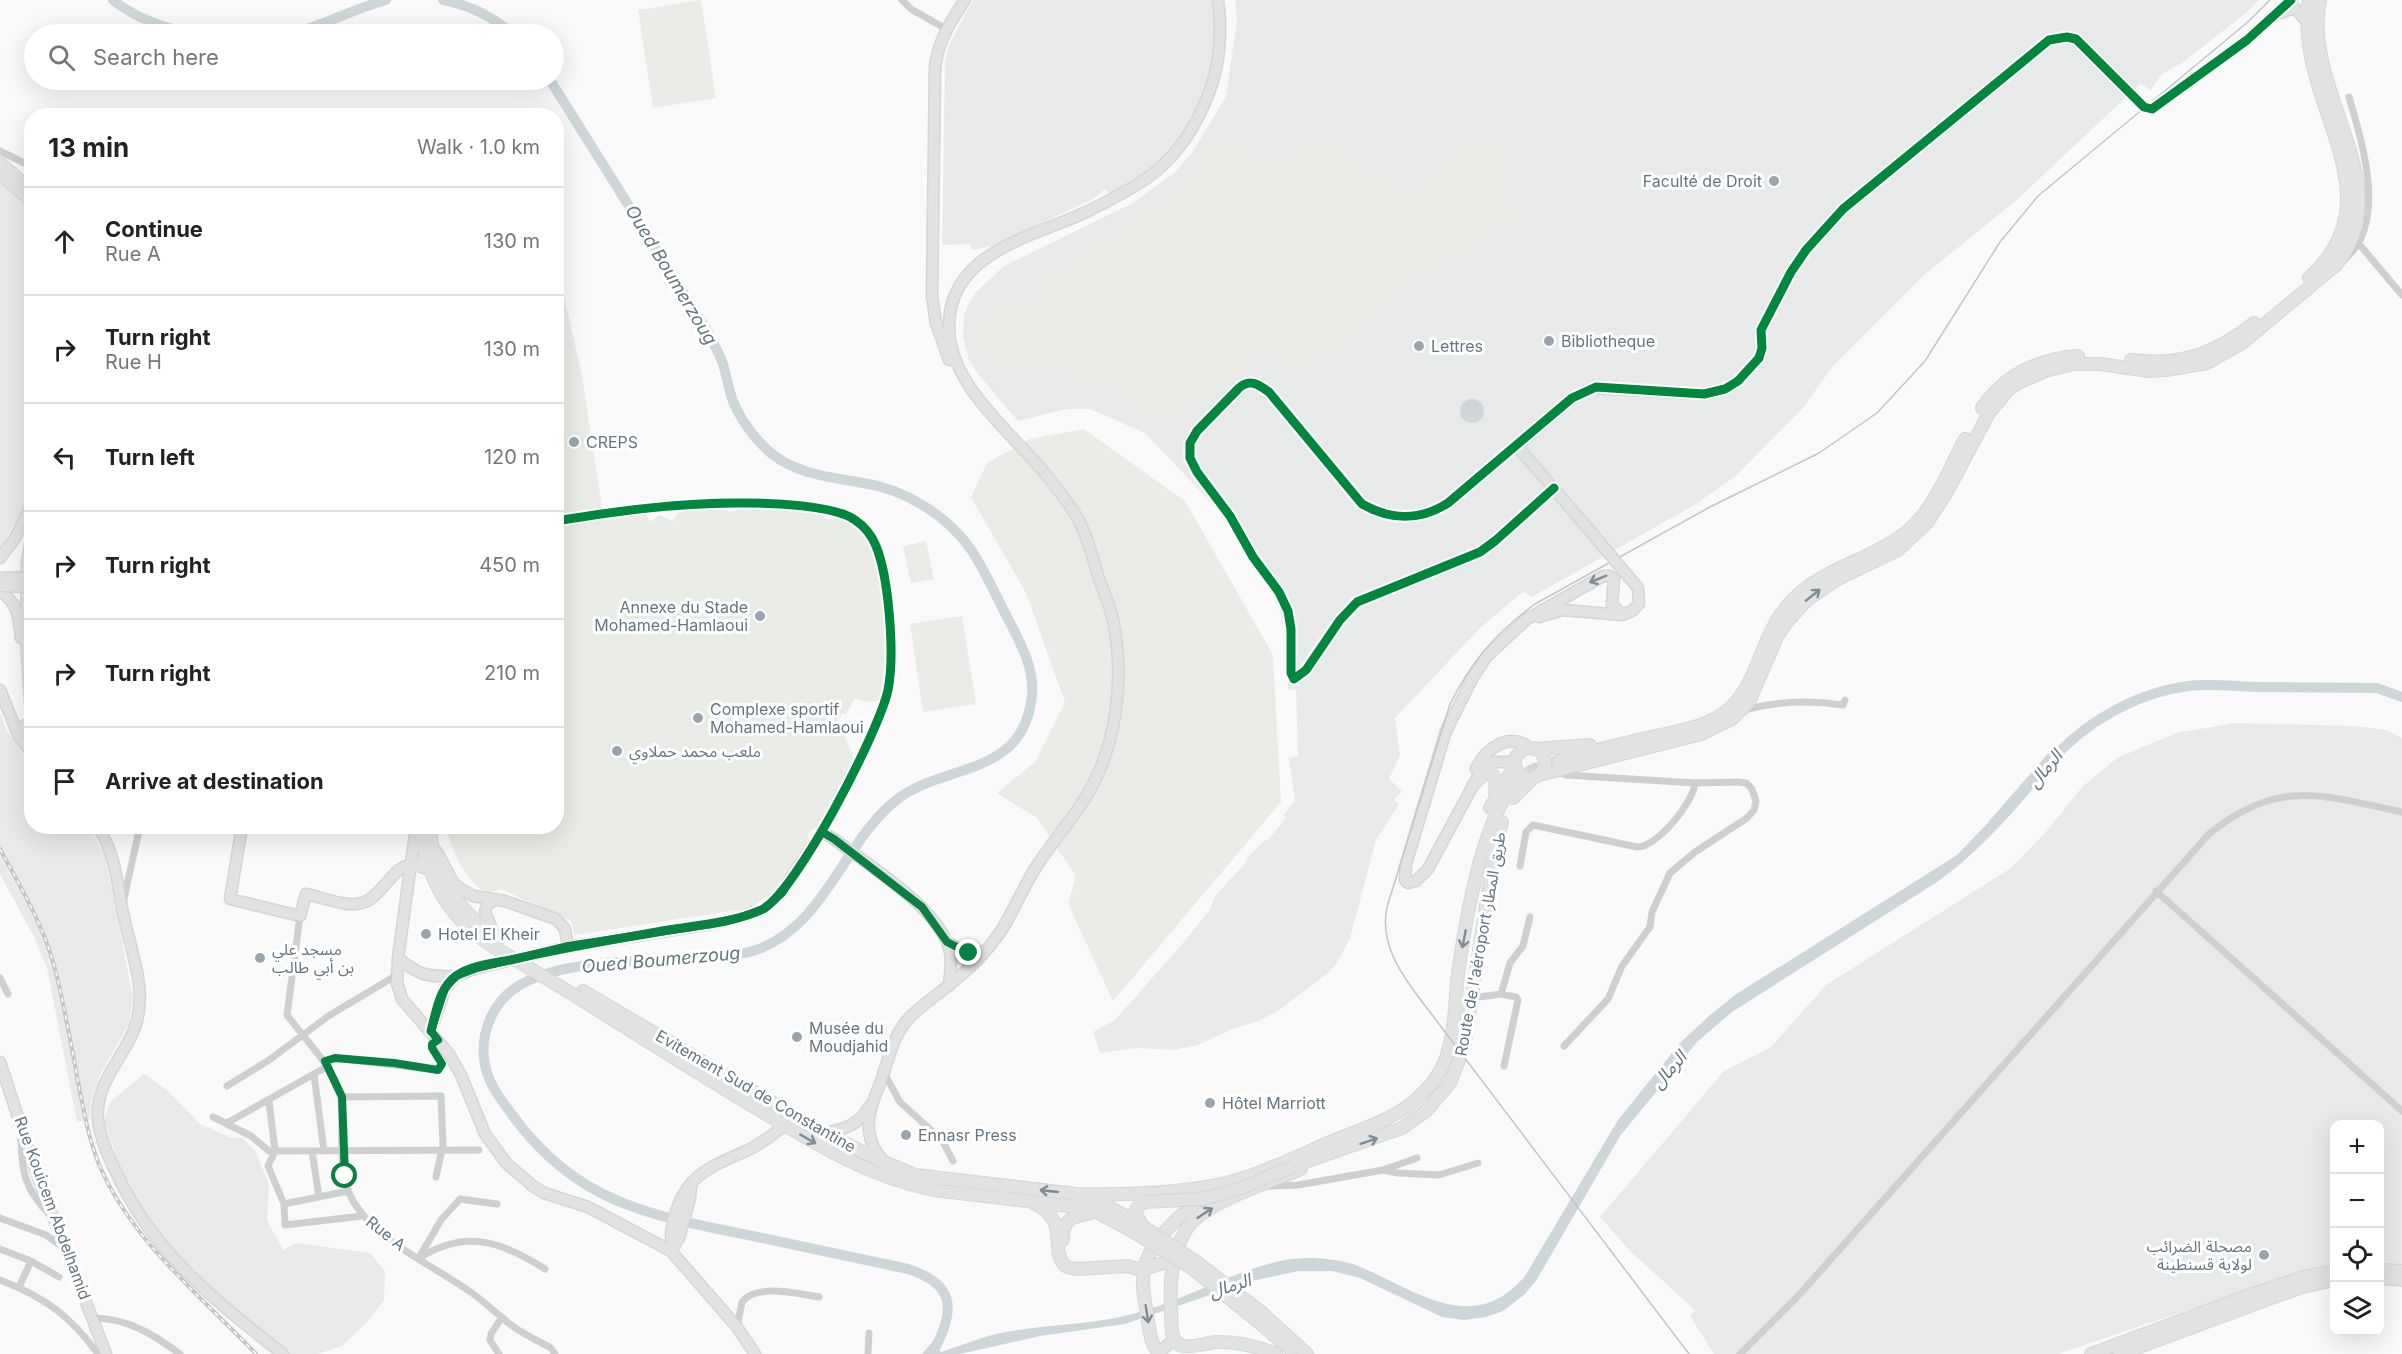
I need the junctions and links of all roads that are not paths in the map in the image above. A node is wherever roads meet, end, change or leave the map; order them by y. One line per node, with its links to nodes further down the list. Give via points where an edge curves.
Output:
1 (902, 0): 9 (street)
2 (966, 0): 9 (street)
3 (1218, 0): 20 (street, via 1220,51 1214,79 1197,120 1174,155 1118,195 989,254 961,284 953,300 949,336 957,366)
4 (2290, 0): 7 (street)
5 (2309, 0): 8 (highway, Route de l'aéroport طريق المطار)
6 (2320, 0): 18 (highway, Route de l'aéroport طريق المطار, via 2317,30 2322,66 2349,143 2362,196 2360,225)
7 (2272, 18): 8 (street, via 2295,8); 21 (street, via 2152,109 2144,107 2076,39 2049,40 1843,209 1791,272 1761,330 1759,358 1738,381 1704,394 1592,388 1572,398)
8 (2307, 22): 37 (highway, Route de l'aéroport طريق المطار, via 2311,59 2350,181 2351,211 2346,231 2328,261 2250,326 2204,354 2161,363 2068,357 2035,364 2011,376 1982,409 1922,516 1891,542 1824,574 1799,592 1770,631 1740,698)
9 (946, 29): 20 (street, via 936,68 932,296 946,356)
10 (2349, 97): 17 (street, via 2368,188 2368,219)
11 (0, 151): 13 (street)
12 (0, 163): 15 (highway)
13 (24, 163)
14 (0, 174): 16 (highway)
15 (24, 184)
16 (24, 194)
17 (2359, 244): 18 (street, via 2353,254); 19 (street)
18 (2336, 265): 35 (highway, Route de l'aéroport طريق المطار, one-way to 18, via 1755,690 1777,637 1807,600 1836,580 1898,550 1927,523 1989,413 2009,389 2045,370 2073,364 2166,370 2207,363 2242,343)
19 (2402, 295)
20 (966, 381): 68 (street, via 1075,513 1108,602 1117,664 1113,726 1098,776 1037,865 999,934)
21 (1517, 446): 22 (street); 22 (street, via 1442,507 1403,517 1375,511 1356,498 1269,392 1255,383 1239,388 1197,431 1189,448 1197,472 1230,516 1288,611 1294,679 1306,670 1357,602 1480,552)
22 (1554, 488): 31 (street, bridge, via 1638,588 1637,607)
23 (24, 520): 25 (street)
24 (564, 520): 48 (street, via 650,508 758,503 844,514 864,527 876,545 885,587 891,646 889,682 874,727)
25 (0, 558)
26 (0, 578): 27 (street, bridge)
27 (24, 578)
28 (0, 586): 29 (street, bridge)
29 (24, 587)
30 (0, 592): 36 (street, via 16,610)
31 (1622, 615): 32 (street, via 1563,610); 32 (street, one-way to 32, via 1612,604 1614,579 1606,575)
32 (1527, 619): 44 (street, via 1487,656 1454,711 1406,864 1404,875 1408,883 1416,881 1428,868)
33 (0, 690): 38 (street)
34 (1845, 700): 35 (street, via 1843,705 1798,701)
35 (1742, 710): 41 (highway, Route de l'aéroport طريق المطار, via 1725,725 1701,734)
36 (24, 712)
37 (1706, 723): 39 (highway, via 1680,724 1574,748); 41 (highway, Route de l'aéroport طريق المطار)
38 (24, 742)
39 (1532, 749): 40 (highway, via 1521,751); 42 (highway, via 1544,758 1544,767); 44 (street, via 1514,741 1491,748 1476,768)
40 (1515, 764): 42 (highway, via 1520,774); 44 (street, via 1487,764); 46 (highway)
41 (1558, 765): 42 (highway, Route de l'aéroport طريق المطار); 43 (street, via 1566,775)
42 (1537, 776): 77 (highway, Route de l'aéroport طريق المطار, via 1514,796 1499,831)
43 (1695, 783): 57 (street, via 1693,795 1683,810 1647,846 1533,825 1526,832); 80 (street, via 1746,783 1755,793 1754,810 1670,873 1652,912 1650,927 1622,966 1608,999)
44 (1474, 784): 46 (highway, via 1485,773 1494,776 1496,788)
45 (1514, 784): 58 (highway, Route de l'aéroport طريق المطار, via 1494,819)
46 (1490, 809): 58 (highway)
47 (2402, 812): 60 (street, via 2318,794 2271,799 2240,811 2215,829)
48 (822, 832): 66 (street, via 922,907); 67 (street, via 782,893 764,909 711,924)
49 (101, 834): 62 (street, via 111,853)
50 (138, 834): 62 (street)
51 (241, 834): 63 (street, via 230,899)
52 (417, 834): 56 (street)
53 (420, 834): 59 (highway)
54 (431, 834): 55 (highway)
55 (432, 842): 61 (street, via 453,882 473,896); 65 (highway, via 438,866 454,899)
56 (411, 864): 59 (street); 63 (street, via 401,868 366,902 354,904 306,894); 69 (street)
57 (1520, 866)
58 (1478, 868): 109 (highway, Route de l'aéroport طريق المطار, one-way to 109, via 1458,974 1452,1035 1437,1076 1415,1100 1396,1113 1276,1166)
59 (430, 870): 65 (highway, via 458,918 476,936)
60 (2156, 891): 91 (street); 164 (street, via 1799,1295)
61 (496, 899): 65 (street, via 485,912); 67 (street, via 556,919 565,929)
62 (122, 908): 155 (street, via 139,988 139,1015 99,1101 98,1120 106,1148 133,1207 164,1248 228,1312)
63 (300, 916): 78 (street, Rue A, via 287,1015)
64 (1530, 917): 75 (street, via 1523,946 1510,963)
65 (496, 942): 76 (highway, bridge)
66 (947, 942): 68 (street, via 962,951); 73 (street)
67 (568, 946): 71 (street)
68 (984, 951): 73 (street)
69 (398, 958): 70 (street); 71 (street, via 415,972)
70 (397, 975): 78 (street); 79 (street, via 402,999)
71 (456, 976): 79 (street, via 445,988)
72 (0, 978): 74 (street)
73 (949, 986): 84 (street, via 899,1031)
74 (8, 994)
75 (1501, 994): 77 (street); 83 (street, via 1512,995 1518,1002)
76 (581, 995): 94 (highway, Evitement Sud de Constantine); 95 (highway, Evitement Sud de Constantine)
77 (1472, 998): 102 (highway, Route de l'aéroport طريق المطار, one-way to 77, via 1402,1128 1436,1101 1459,1065)
78 (302, 1035): 82 (street, Rue A); 86 (street)
79 (434, 1036): 82 (street, via 432,1048 442,1065 438,1070 335,1058); 123 (street, via 461,1075 491,1144 521,1177 544,1193 588,1206)
80 (1564, 1046)
81 (0, 1062): 87 (street, Rue Kouicem Abdelhamid)
82 (326, 1063): 85 (street); 89 (street, Rue A)
83 (1504, 1066)
84 (884, 1073): 88 (street); 103 (street, via 900,1102 942,1140)
85 (314, 1074): 90 (street); 100 (street)
86 (227, 1086)
87 (6, 1094): 125 (street, Rue Kouicem Abdelhamid, via 21,1122)
88 (875, 1096): 95 (street, via 865,1116 853,1125); 104 (street, via 869,1134)
89 (342, 1097): 96 (street, via 441,1096); 101 (street, Rue A)
90 (269, 1101): 93 (street); 98 (street)
91 (2402, 1111)
92 (213, 1117): 93 (street)
93 (227, 1123): 98 (street, via 269,1151)
94 (785, 1125): 114 (highway, Evitement Sud de Constantine, one-way to 114, via 838,1157 886,1178 934,1190); 123 (street, via 765,1141 706,1169 690,1185)
95 (824, 1133): 104 (highway, Evitement Sud de Constantine)
96 (442, 1149): 97 (street); 101 (street); 108 (street)
97 (479, 1149)
98 (275, 1151): 99 (street); 115 (street, via 268,1166)
99 (312, 1151): 100 (street); 113 (street)
100 (324, 1151): 101 (street)
101 (343, 1152): 111 (street, Rue A)
102 (1335, 1153): 110 (highway); 120 (highway, Route de l'aéroport طريق المطار, bridge, via 1202,1199 1146,1202 1135,1212)
103 (953, 1161)
104 (884, 1162): 112 (highway, Evitement Sud de Constantine, one-way to 104, via 925,1176)
105 (1478, 1163): 107 (street, via 1439,1174)
106 (1383, 1170): 107 (street); 107 (street, via 1414,1159); 110 (street, via 1298,1185)
107 (1416, 1175)
108 (436, 1177)
109 (1213, 1186): 112 (highway, Route de l'aéroport طريق المطار); 121 (highway)
110 (1262, 1186): 122 (highway, one-way to 110, via 1201,1215)
111 (348, 1191): 113 (street); 118 (street, Rue A)
112 (1076, 1194): 120 (highway, Evitement Sud de Constantine, via 1104,1204)
113 (319, 1197): 115 (street)
114 (1026, 1201): 117 (highway, Evitement Sud de Constantine); 132 (highway, via 1054,1219 1059,1256 1067,1267)
115 (284, 1204): 118 (street, via 285,1226)
116 (497, 1204): 127 (street, via 460,1199 441,1220)
117 (1097, 1212): 120 (highway, Evitement Sud de Constantine); 126 (highway, via 1075,1216 1066,1223 1063,1250 1067,1258 1079,1263 1126,1260)
118 (362, 1216): 127 (street, Rue A)
119 (0, 1218): 125 (street, via 46,1235)
120 (1138, 1229): 146 (highway, bridge)
121 (1164, 1233): 122 (highway, via 1174,1234); 126 (highway)
122 (1180, 1243): 128 (highway)
123 (672, 1248): 147 (street)
124 (0, 1249): 129 (street)
125 (65, 1249): 145 (street, Rue Kouicem Abdelhamid)
126 (1149, 1254): 130 (highway); 132 (highway)
127 (419, 1258): 131 (street, via 438,1246 464,1239 497,1244); 144 (street, Rue A)
128 (1175, 1258): 130 (highway); 140 (highway)
129 (31, 1261): 136 (street); 142 (street)
130 (1158, 1263): 132 (highway); 140 (highway)
131 (544, 1269)
132 (1144, 1269): 160 (highway, one-way to 160, via 1151,1340)
133 (2384, 1270): 134 (highway)
134 (2402, 1271)
135 (2330, 1272): 165 (highway, via 2247,1296)
136 (59, 1277)
137 (2384, 1278): 139 (highway)
138 (0, 1280): 142 (street)
139 (2402, 1280)
140 (1171, 1281): 149 (highway)
141 (2330, 1281): 166 (highway, via 2274,1297)
142 (19, 1287): 152 (street, via 58,1309)
143 (819, 1297): 147 (street, via 778,1291 752,1295 740,1306)
144 (502, 1317): 156 (street, via 489,1340); 157 (street, Rue A)
145 (93, 1318): 153 (street, Rue Kouicem Abdelhamid); 154 (street, via 135,1326)
146 (1259, 1318): 151 (highway, via 1262,1340); 162 (highway); 163 (highway)
147 (737, 1327): 158 (street)
148 (869, 1333): 159 (street)
149 (1173, 1336): 150 (highway); 160 (street)
150 (1193, 1350): 151 (highway, via 1229,1342)
151 (1255, 1350): 161 (highway)
152 (98, 1354)
153 (106, 1354)
154 (180, 1354)
155 (280, 1354)
156 (499, 1354)
157 (555, 1354)
158 (755, 1354)
159 (868, 1354)
160 (1159, 1354)
161 (1276, 1354)
162 (1296, 1354)
163 (1307, 1354)
164 (1740, 1354)
165 (2091, 1354)
166 (2120, 1354)

